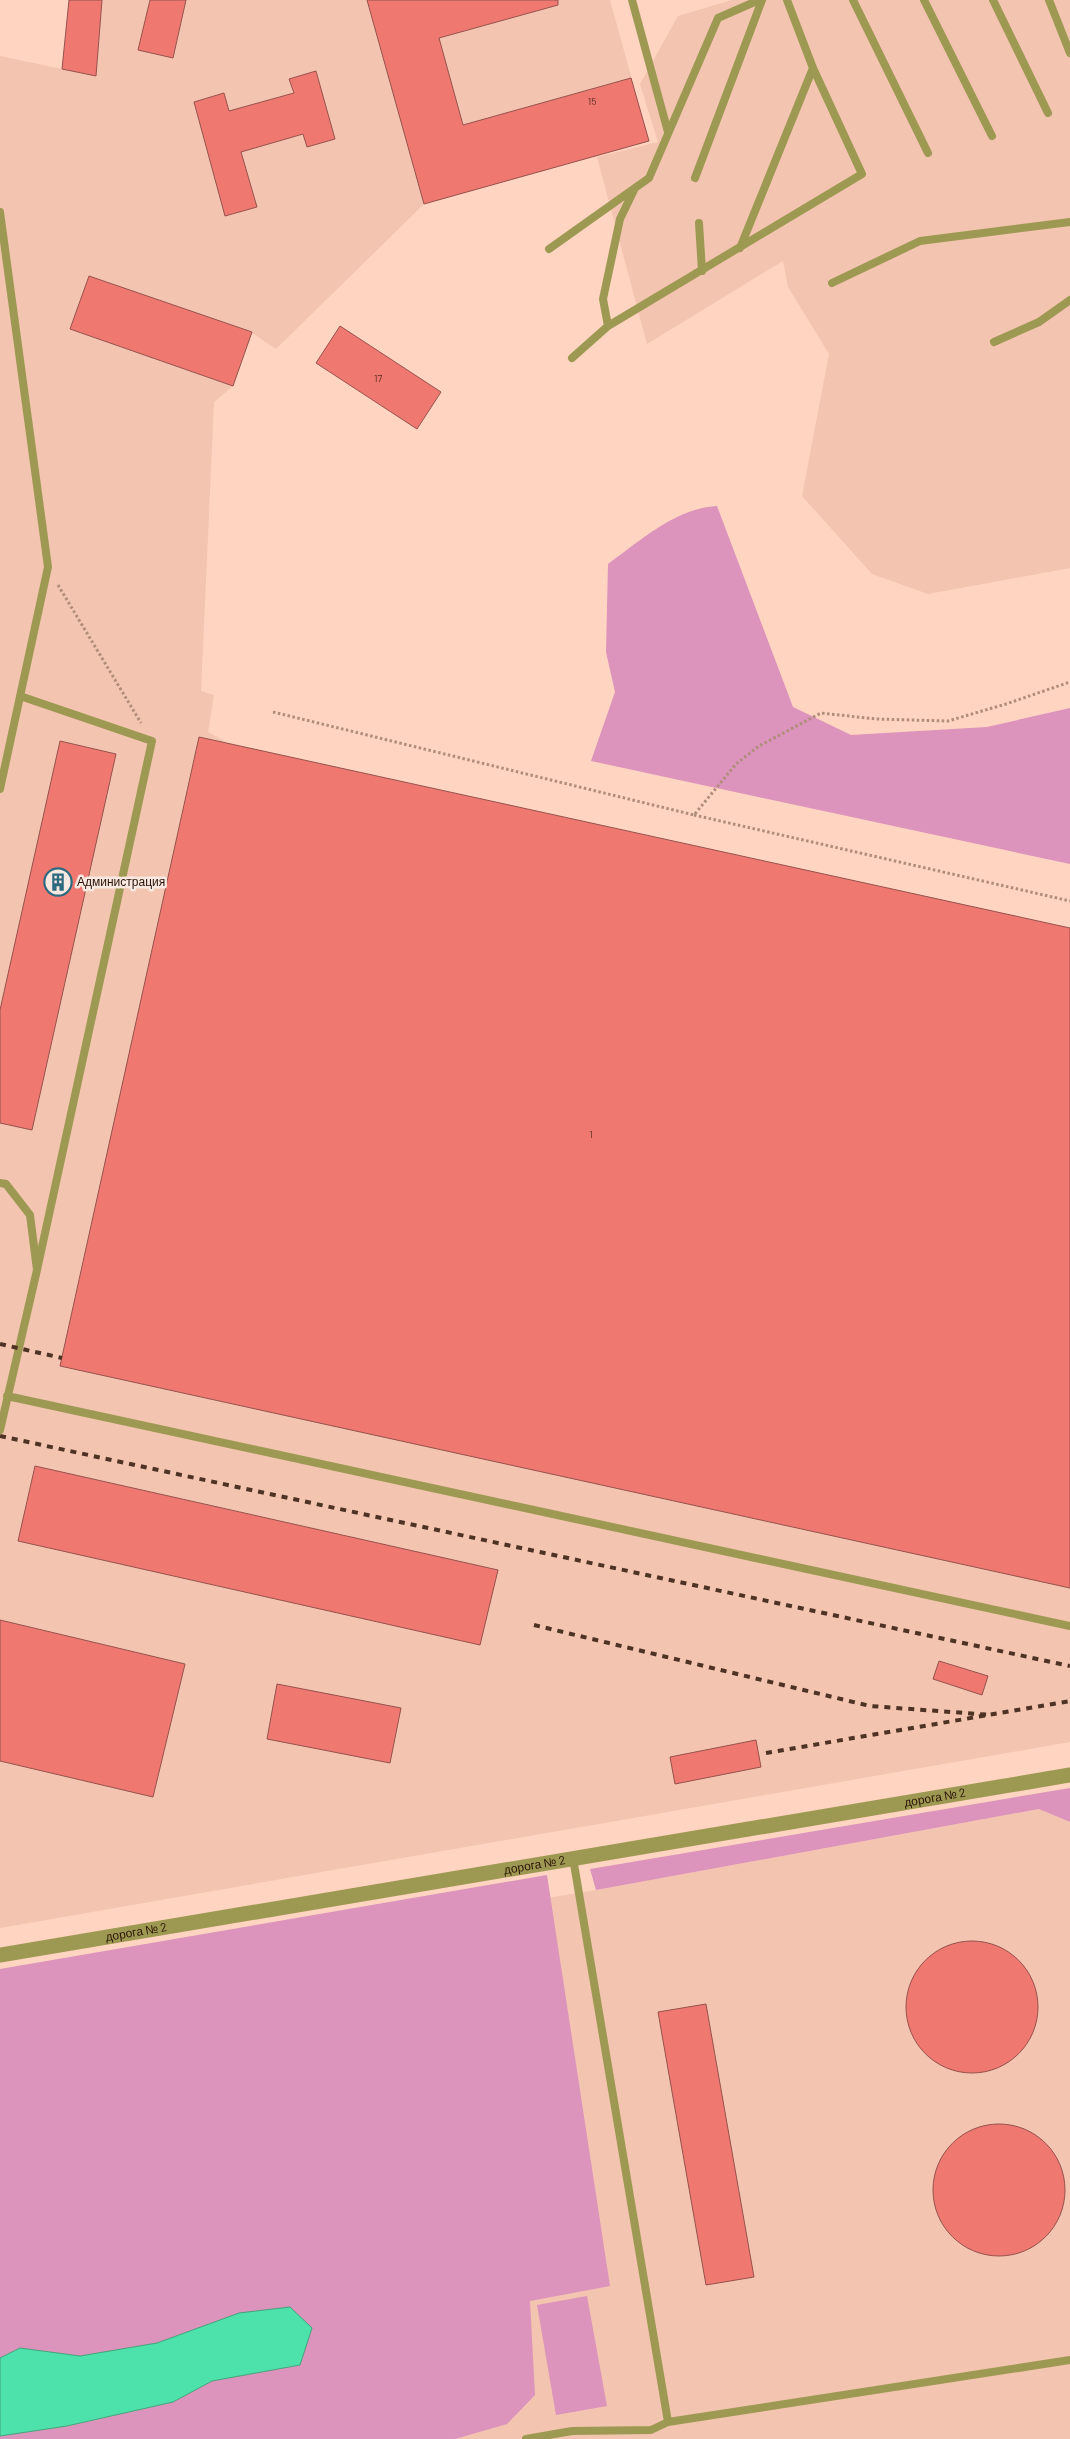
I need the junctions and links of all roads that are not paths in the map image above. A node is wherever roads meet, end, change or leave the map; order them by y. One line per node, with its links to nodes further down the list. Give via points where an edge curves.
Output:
1 (632, 0): 11 (lane)
2 (761, 0): 11 (lane, via 718,18); 14 (lane)
3 (788, 0): 9 (lane)
4 (853, 0): 13 (lane)
5 (924, 0): 12 (lane)
6 (993, 0): 10 (lane)
7 (1049, 0): 8 (lane)
8 (1070, 53)
9 (813, 68): 19 (lane); 19 (lane, via 862,174)
10 (1048, 113)
11 (668, 132): 15 (lane, via 649,178)
12 (992, 136)
13 (928, 153)
14 (695, 178)
15 (634, 188): 20 (lane); 24 (lane, via 620,219 603,299)
16 (0, 212): 27 (lane, via 48,567)
17 (1070, 222): 22 (lane, via 920,241)
18 (699, 223): 21 (lane)
19 (740, 248): 21 (lane)
20 (548, 249)
21 (702, 271): 24 (lane)
22 (832, 283)
23 (1070, 300): 25 (lane, via 1039,322)
24 (608, 326): 26 (lane)
25 (994, 342)
26 (572, 358)
27 (20, 696): 28 (lane); 30 (lane, via 152,742)
28 (0, 789)
29 (0, 1183): 30 (lane, via 6,1184 30,1215)
30 (37, 1270): 31 (lane)
31 (7, 1396): 32 (lane); 33 (lane)
32 (0, 1430)
33 (1070, 1626)
34 (1070, 1775): 35 (street, дорога № 2)
35 (573, 1858): 36 (street, дорога № 2); 38 (lane)
36 (0, 1955)
37 (1070, 2360): 38 (lane)
38 (668, 2422): 39 (lane, via 651,2430 572,2431)
39 (526, 2439)

